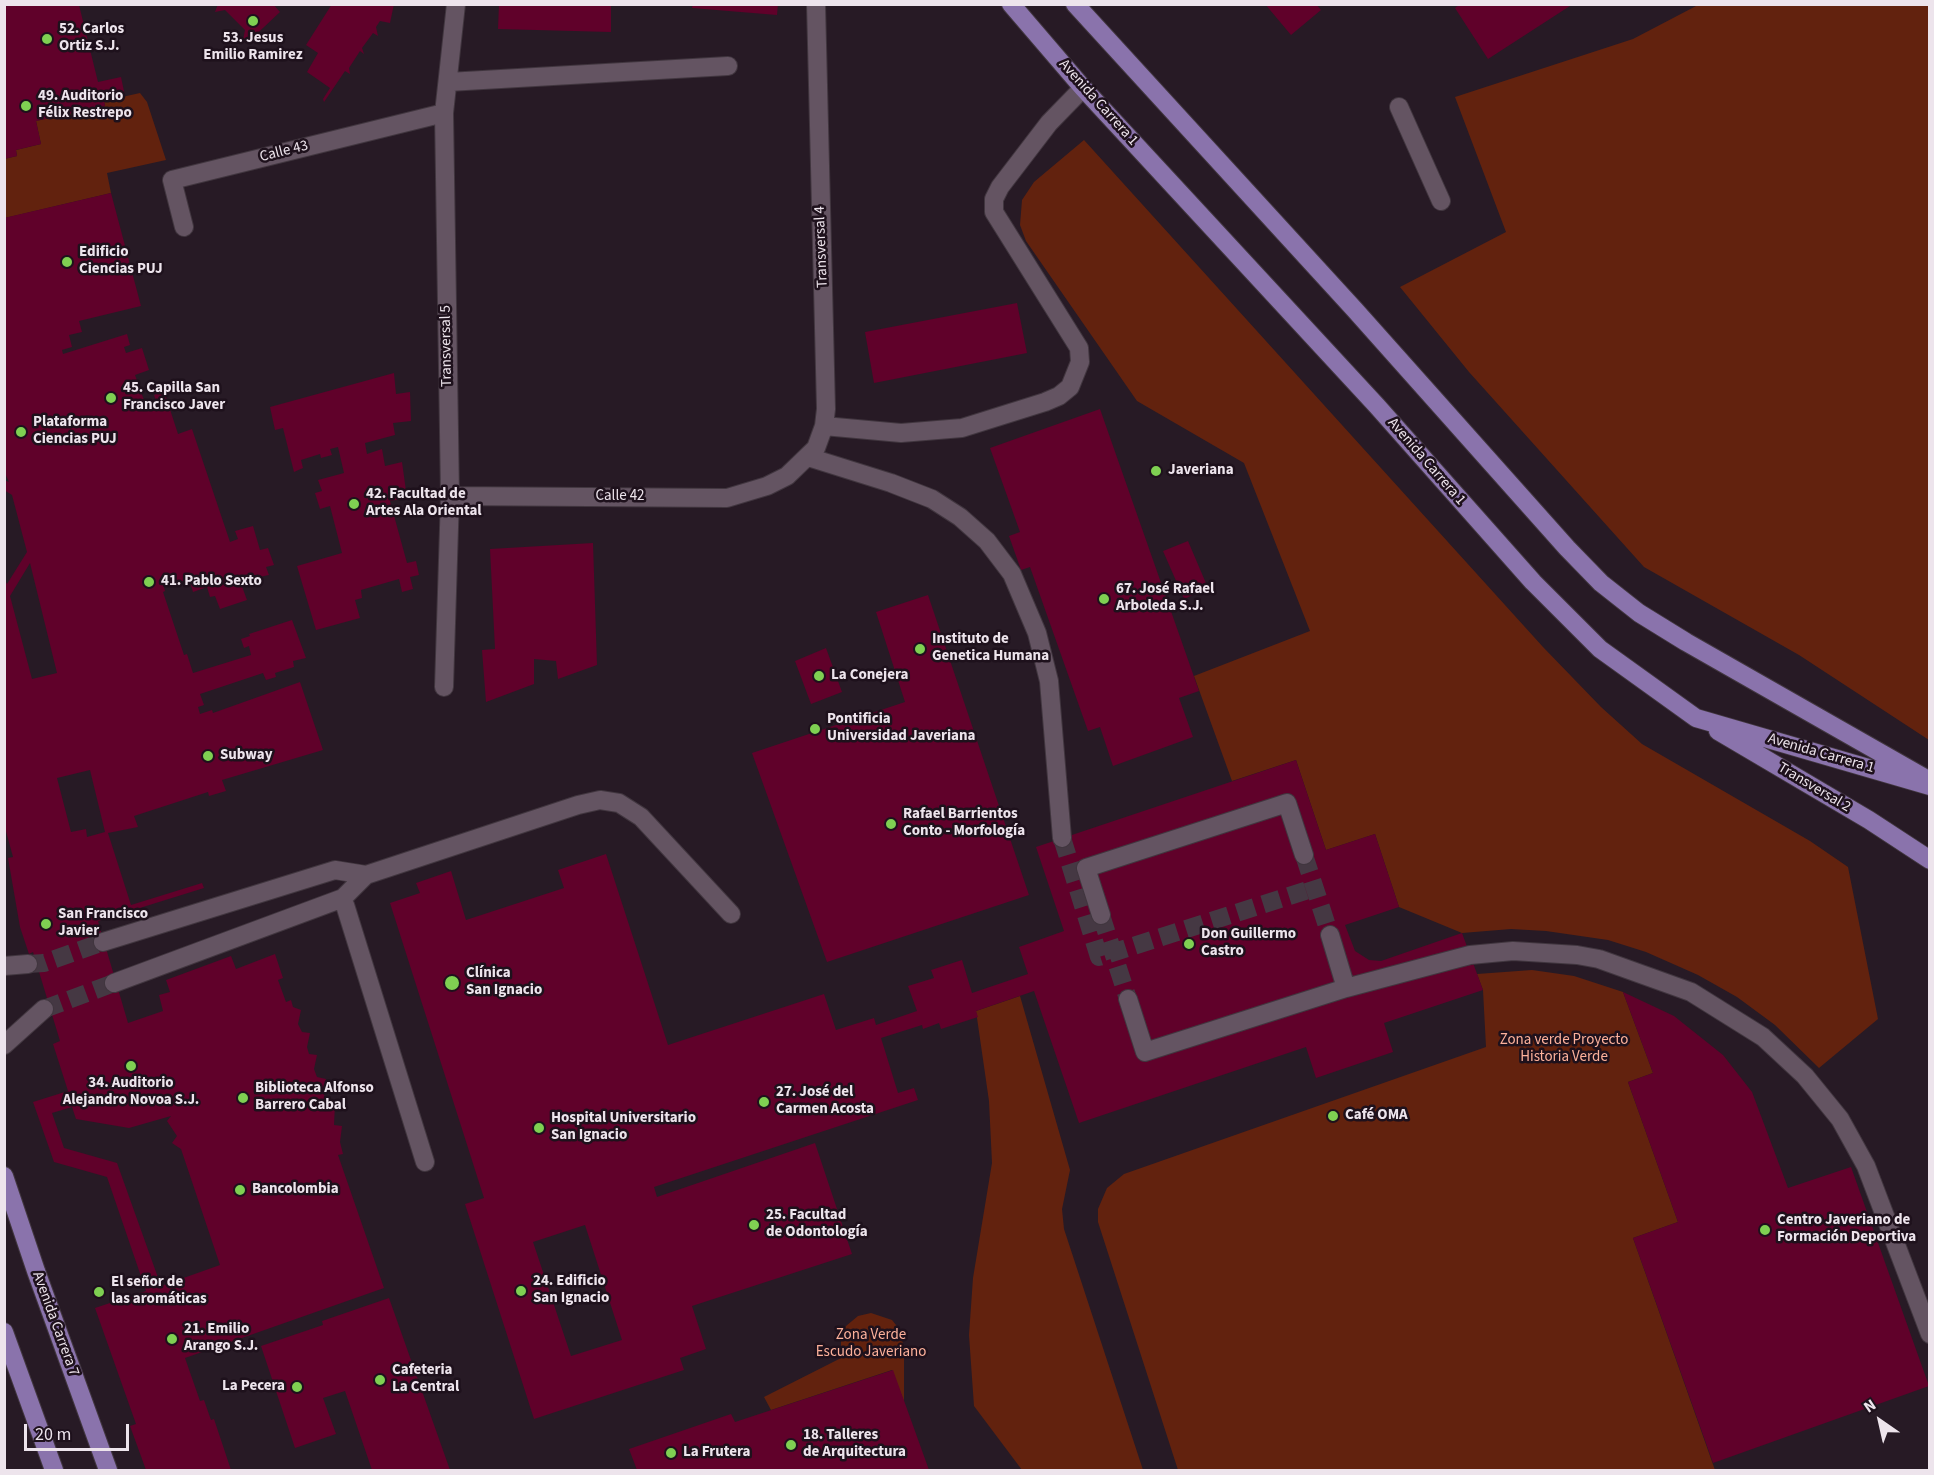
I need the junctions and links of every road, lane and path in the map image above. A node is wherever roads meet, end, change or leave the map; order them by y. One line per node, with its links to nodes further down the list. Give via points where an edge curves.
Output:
1 (456, 4): 6 (street, Transversal 5)
2 (816, 4): 12 (street, Transversal 4)
3 (1011, 4): 7 (main road, Avenida Carrera 1)
4 (1075, 4): 18 (main road, Avenida Carrera 1, via 1601,583 1686,642)
5 (728, 66): 6 (street)
6 (448, 82): 9 (street, Transversal 5)
7 (1083, 88): 12 (street, via 1049,123 1000,187 993,212 1079,348 1080,362 1070,387 1045,402 962,428 901,433); 17 (main road, Avenida Carrera 1, via 1575,626 1632,674)
8 (1399, 106): 10 (street)
9 (444, 112): 11 (street, Calle 43, via 172,180); 15 (street, Transversal 5)
10 (1442, 201)
11 (184, 226)
12 (824, 426): 13 (street, Transversal 4)
13 (808, 457): 14 (street, Transversal 4); 20 (street, via 932,499 987,541 1012,574 1037,633 1049,681)
14 (787, 476): 15 (street, Calle 42, via 727,498)
15 (450, 496): 16 (street, Transversal 5)
16 (444, 687)
17 (1696, 718): 19 (main road, Avenida Carrera 1); 22 (main road, Transversal 2, via 1869,820)
18 (1929, 781)
19 (1929, 786)
20 (1062, 838)
21 (1304, 855): 26 (street, via 1287,803 1086,868)
22 (1929, 861)
23 (366, 875): 25 (street, via 600,800 619,803 641,817); 28 (street, via 335,870); 31 (street, via 343,898)
24 (345, 905): 36 (street)
25 (731, 914)
26 (1101, 915)
27 (1330, 935): 32 (street)
28 (103, 942)
29 (28, 964): 30 (street)
30 (4, 966)
31 (114, 983)
32 (1346, 988): 33 (street, via 1145,1052); 39 (street, via 1470,955 1542,951 1599,959 1691,993 1726,1012 1797,1067 1840,1119 1866,1166)
33 (1128, 999)
34 (44, 1009): 35 (street)
35 (4, 1045)
36 (425, 1162)
37 (4, 1176): 41 (main road, Avenida Carrera 7)
38 (4, 1332): 40 (main road)
39 (1929, 1334)
40 (54, 1470)
41 (108, 1470)

